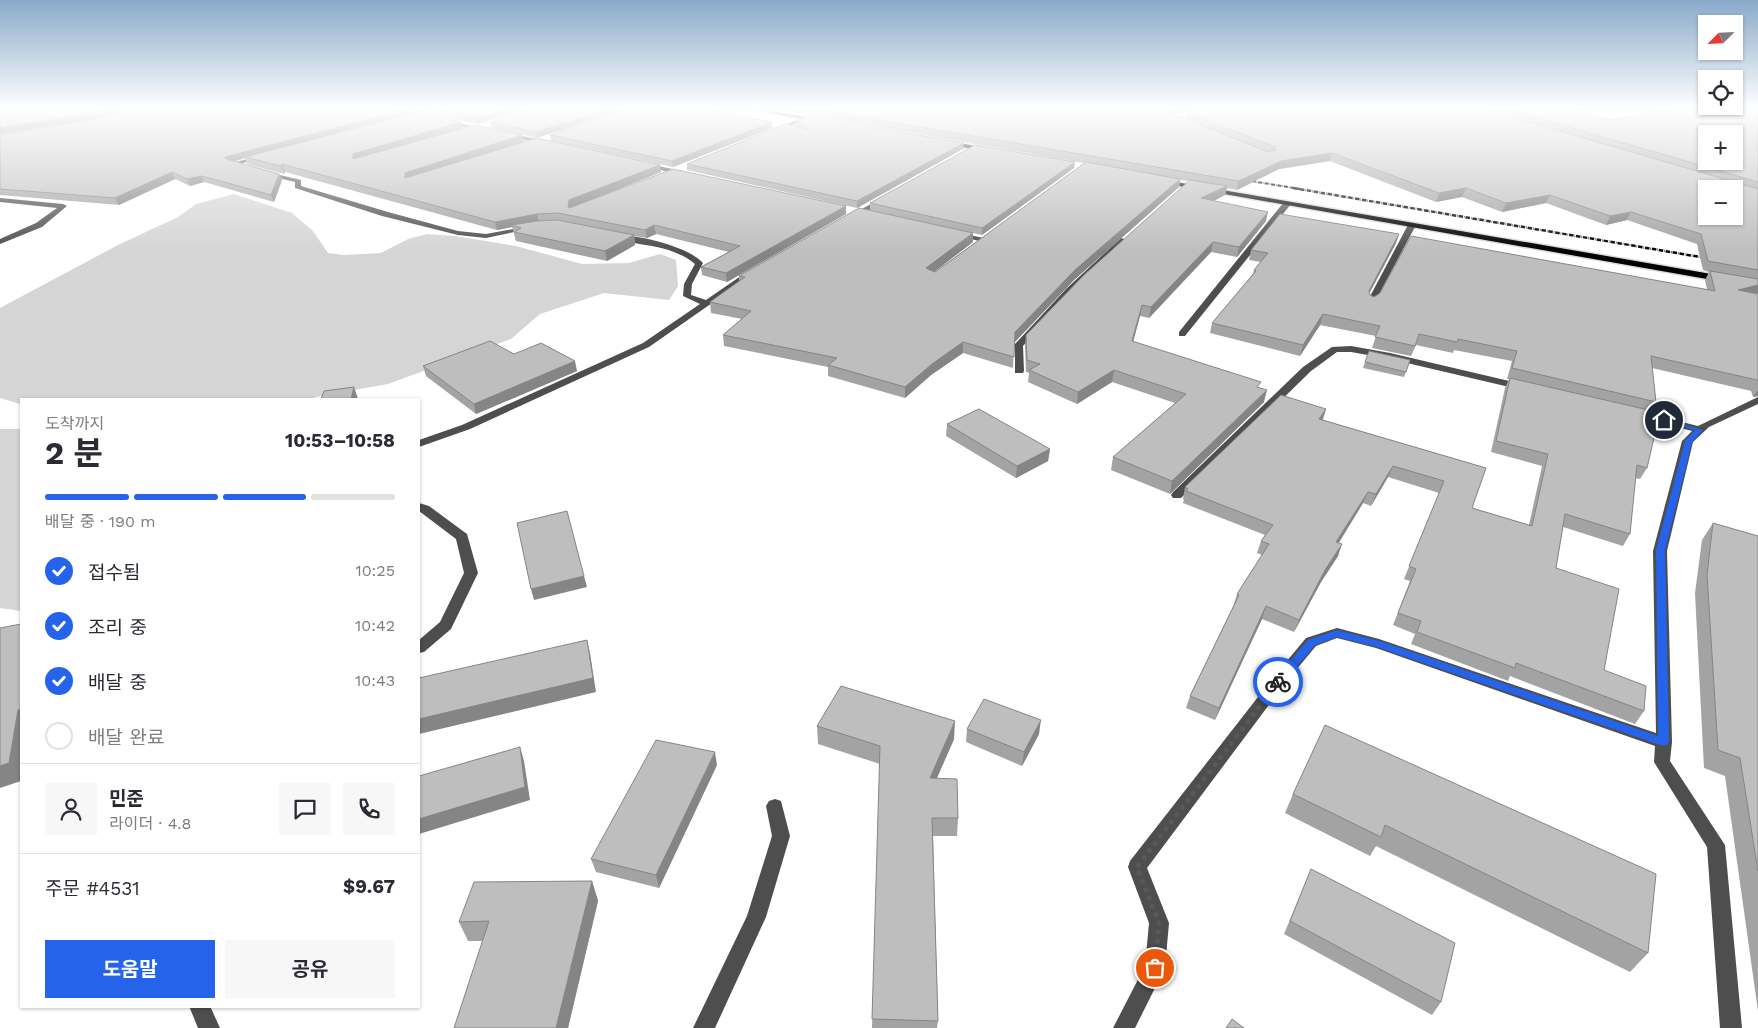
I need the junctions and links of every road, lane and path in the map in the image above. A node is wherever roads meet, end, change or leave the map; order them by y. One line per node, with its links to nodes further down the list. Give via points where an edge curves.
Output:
1 (267, 156): 17 (street, via 232,164 299,181 297,187 458,233 486,236)
2 (638, 163): 4 (street)
3 (684, 168): 4 (street)
4 (675, 171): 5 (street); 6 (street)
5 (694, 175)
6 (656, 178)
7 (1158, 181): 8 (main road)
8 (1186, 186): 10 (street); 12 (main road)
9 (894, 192): 14 (street)
10 (1179, 192)
11 (0, 200): 24 (street, via 64,206 39,225)
12 (1287, 204): 18 (main road); 30 (street)
13 (850, 210): 14 (street)
14 (860, 212): 15 (street); 16 (street)
15 (869, 214)
16 (843, 222)
17 (539, 226)
18 (1412, 226): 27 (main road); 28 (street)
19 (946, 232): 23 (street)
20 (991, 234): 23 (street)
21 (1129, 235): 31 (street, via 1053,306 1018,346)
22 (613, 236): 29 (street, via 677,249 691,255 699,263 688,284 687,296)
23 (984, 240): 25 (street)
24 (0, 242)
25 (976, 246)
26 (760, 268): 29 (street)
27 (1758, 285)
28 (1371, 302)
29 (706, 303): 36 (street, via 646,345 466,427)
30 (1182, 334)
31 (1019, 371)
32 (1532, 389): 37 (street, via 1390,356 1335,349 1307,369)
33 (1758, 400): 35 (street)
34 (1627, 411): 35 (street)
35 (1700, 430): 40 (street, via 1688,441 1660,550)
36 (420, 444)
37 (1177, 495)
38 (420, 507): 39 (street, via 462,537 471,573 446,625)
39 (420, 647)
40 (1664, 742): 45 (street, via 1379,644 1337,633 1311,642 1137,867 1159,923 1155,968); 46 (street, via 1662,762 1716,845)
41 (775, 806): 44 (street, via 781,836 756,917)
42 (200, 1008): 43 (street)
43 (209, 1028)
44 (704, 1028)
45 (1124, 1028)
46 (1731, 1028)

